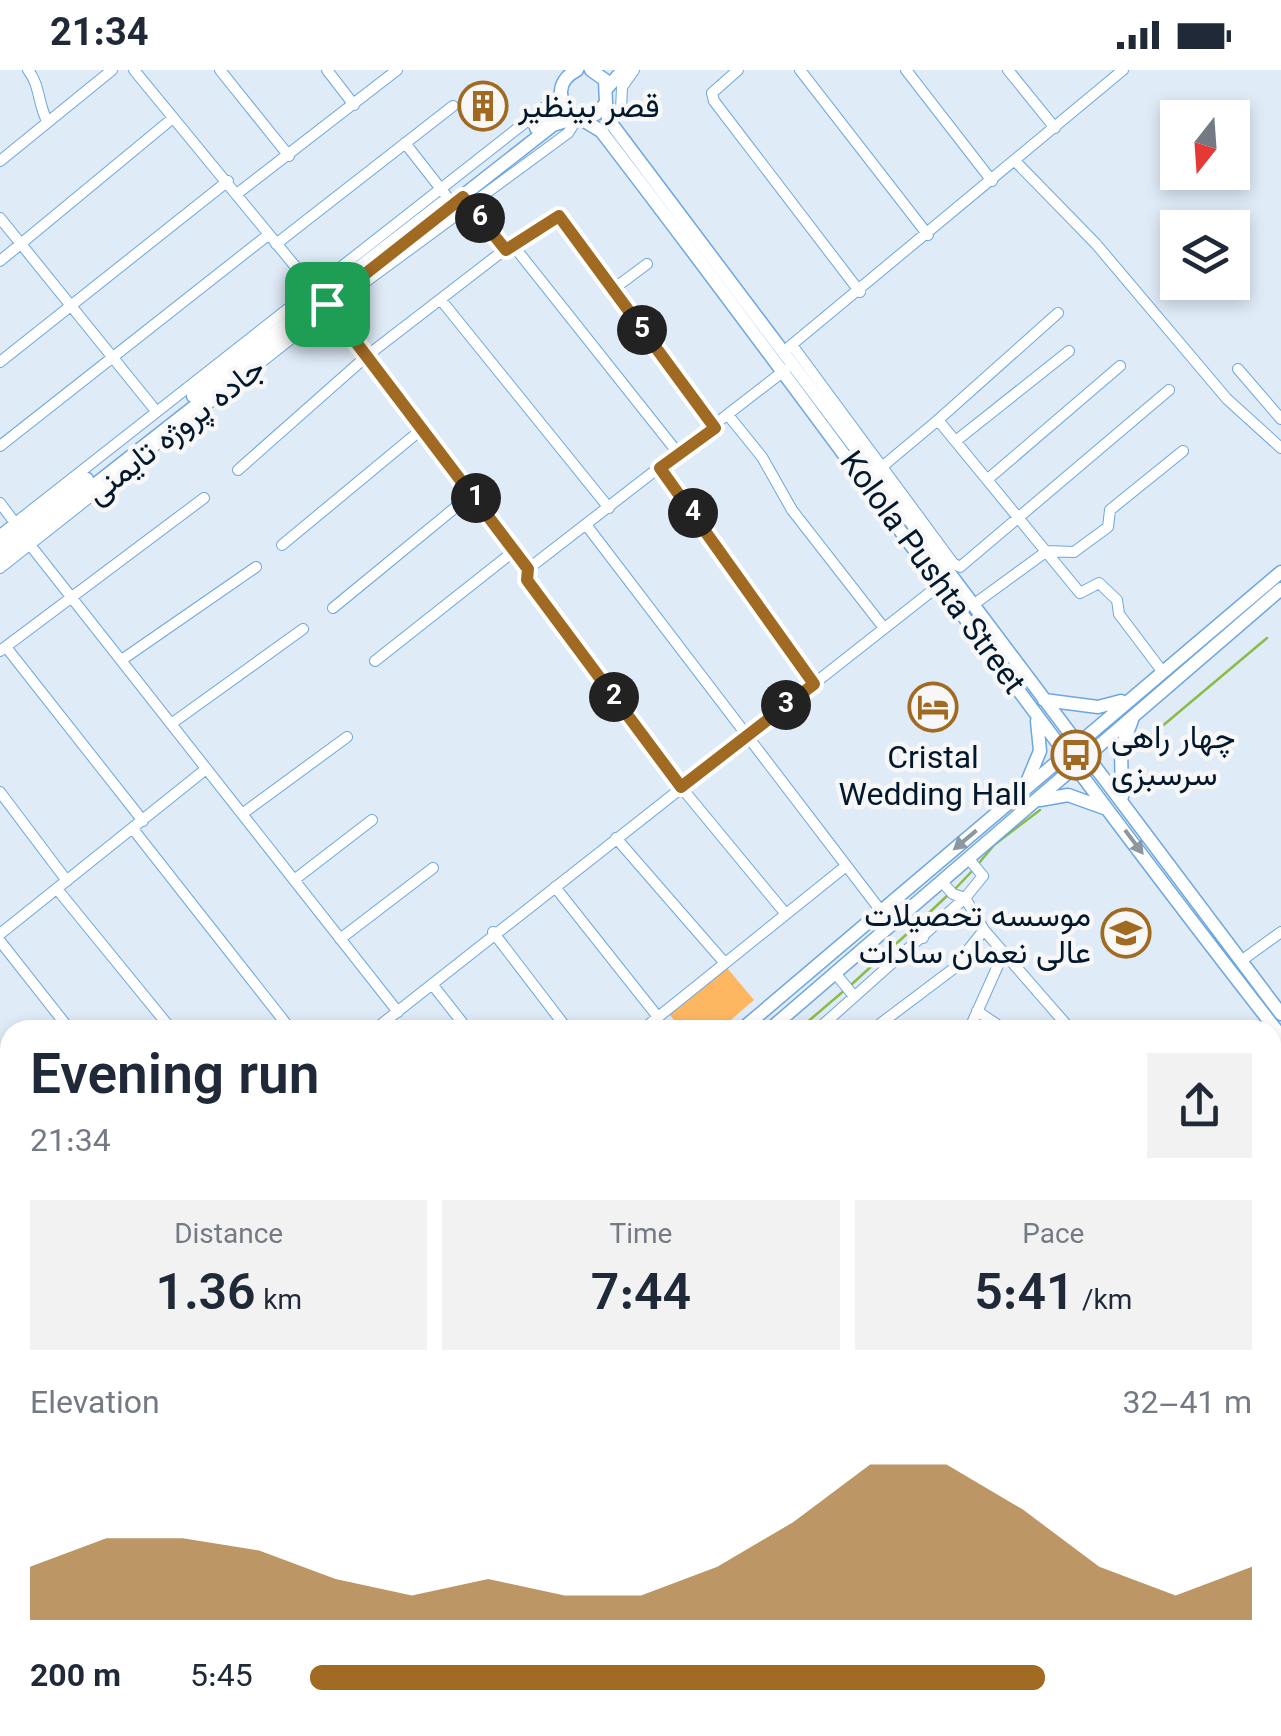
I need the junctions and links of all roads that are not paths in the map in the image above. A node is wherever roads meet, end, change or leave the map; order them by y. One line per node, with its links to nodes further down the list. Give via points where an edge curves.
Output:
1 (28, 70): 25 (street)
2 (112, 70): 25 (street)
3 (134, 70): 23 (street)
4 (220, 70): 28 (street)
5 (327, 70): 20 (street)
6 (397, 70): 20 (street)
7 (559, 70): 18 (main road)
8 (577, 70): 18 (main road, جاده پروژه تایمنی)
9 (623, 70): 17 (main road)
10 (634, 70): 24 (street, via 622,87 620,110)
11 (738, 70): 44 (street, via 712,92 714,101)
12 (800, 70): 37 (street)
13 (906, 70): 32 (street)
14 (1008, 70): 26 (street)
15 (600, 71): 17 (main road)
16 (1116, 72): 26 (street)
17 (608, 87): 19 (main road)
18 (560, 91): 22 (main road, Kolola Pushta Street); 34 (main road, جاده پروژه تایمنی, via 546,120)
19 (606, 103): 22 (main road, جاده پروژه تایمنی, via 596,114); 24 (main road)
20 (354, 105): 28 (street)
21 (452, 106): 27 (street)
22 (578, 117): 35 (main road, جاده پروژه تایمنی, via 553,125); 56 (main road, Kolola Pushta Street, via 601,130)
23 (173, 118): 31 (street); 39 (street)
24 (608, 119): 49 (main road)
25 (47, 121): 29 (street)
26 (1055, 128): 30 (street)
27 (405, 142): 34 (street); 38 (street)
28 (289, 156): 33 (street)
29 (0, 161)
30 (1016, 162): 32 (street); 66 (street, via 1228,399)
31 (228, 181): 33 (street); 47 (street)
32 (992, 181): 37 (street)
33 (238, 193): 38 (street)
34 (444, 193): 45 (main road, جاده پروژه تایمنی)
35 (466, 201): 40 (street); 45 (main road, جاده پروژه تایمنی)
36 (0, 218): 39 (street)
37 (928, 235): 44 (street)
38 (272, 240): 45 (street); 52 (street)
39 (21, 244): 41 (street); 47 (street)
40 (509, 247): 43 (street, via 559,216); 46 (street); 68 (street)
41 (0, 261)
42 (647, 264): 43 (street)
43 (612, 290): 63 (street)
44 (860, 292): 49 (street)
45 (322, 299): 51 (street); 58 (street, جاده پروژه تایمنی); 79 (main road, جاده پروژه تایمنی)
46 (440, 300): 51 (street); 76 (street)
47 (73, 306): 52 (street); 53 (street)
48 (1058, 314): 61 (street)
49 (788, 348): 69 (street); 93 (main road)
50 (1069, 352): 64 (street)
51 (368, 355): 62 (street); 71 (street)
52 (114, 356): 58 (street); 65 (street)
53 (0, 362)
54 (1120, 366): 72 (street)
55 (1238, 369): 60 (street)
56 (785, 370): 59 (street); 90 (main road, Kolola Pushta Street)
57 (1170, 390): 77 (street)
58 (156, 412): 79 (street, جاده پروژه تایمنی)
59 (728, 415): 63 (street); 95 (street)
60 (1281, 419)
61 (938, 420): 64 (street); 69 (street)
62 (422, 428): 73 (street); 81 (street)
63 (715, 428): 68 (street)
64 (957, 440): 72 (street)
65 (0, 446)
66 (1281, 448)
67 (1183, 451): 83 (street, via 1110,510 1108,527 1097,537 1074,552)
68 (678, 452): 70 (street)
69 (883, 466): 77 (street, via 956,566 964,567)
70 (660, 468): 76 (street); 101 (street)
71 (238, 470)
72 (988, 478): 77 (street)
73 (473, 493): 84 (street); 94 (street)
74 (204, 498): 92 (street)
75 (0, 503): 79 (street)
76 (609, 508): 78 (street)
77 (1018, 517): 83 (street)
78 (587, 526): 88 (street); 105 (street)
79 (23, 534): 80 (street, جاده پروژه تایمنی); 82 (main road, جاده پروژه تایمنی); 85 (main road, جاده پروژه تایمنی); 87 (street, جاده پروژه تایمنی); 92 (street)
80 (0, 535)
81 (282, 546)
82 (0, 547)
83 (1048, 551): 93 (street); 100 (street, via 1080,593 1099,583 1117,600 1119,614)
84 (513, 552): 88 (street); 99 (street)
85 (0, 559)
86 (256, 567): 98 (street)
87 (0, 568)
88 (528, 569): 110 (street, via 527,580)
89 (1281, 572): 100 (main road)
90 (942, 582): 95 (street); 102 (main road, Kolola Pushta Street)
91 (1281, 589): 103 (main road)
92 (72, 595): 97 (street); 98 (street)
93 (973, 605): 102 (main road)
94 (333, 608)
95 (884, 628): 101 (street)
96 (303, 629): 104 (street)
97 (3, 649): 117 (street)
98 (123, 659): 104 (street)
99 (375, 660)
100 (1162, 672): 103 (main road)
101 (814, 684): 105 (street)
102 (1038, 704): 103 (main road); 107 (main road); 108 (main road, Kolola Pushta Street); 111 (main road, via 1040,750)
103 (1133, 704): 107 (main road); 114 (main road, via 1121,749)
104 (171, 724): 109 (street)
105 (744, 735): 110 (street); 120 (street)
106 (347, 738): 115 (street)
107 (1082, 749): 108 (main road); 114 (main road)
108 (1070, 760): 111 (main road); 113 (main road); 114 (main road, Kolola Pushta Street)
109 (206, 769): 115 (street); 117 (street)
110 (681, 787): 118 (street); 128 (street)
111 (1022, 791): 127 (main road, one-way to 127)
112 (0, 792): 124 (street)
113 (1033, 803): 114 (main road, via 1068,795); 119 (main road)
114 (1118, 808): 139 (main road); 161 (main road, Kolola Pushta Street, one-way to 161)
115 (242, 814): 122 (street)
116 (372, 820): 122 (street)
117 (138, 825): 124 (street); 149 (street)
118 (616, 838): 125 (street); 138 (street)
119 (968, 858): 123 (main road); 126 (street, via 981,873)
120 (846, 866): 127 (street); 128 (street)
121 (433, 868): 136 (street)
122 (294, 880): 136 (street)
123 (941, 881): 126 (street); 130 (main road)
124 (62, 885): 134 (street); 148 (street)
125 (556, 887): 132 (street); 146 (street)
126 (965, 898): 131 (street); 135 (street)
127 (881, 910): 154 (main road)
128 (785, 913): 138 (street)
129 (0, 916): 134 (street)
130 (901, 916): 135 (street); 140 (main road)
131 (984, 930): 137 (street); 157 (street, via 953,969)
132 (494, 932): 141 (street); 152 (street)
133 (1281, 932): 139 (street)
134 (3, 934): 147 (street)
135 (919, 934): 142 (street)
136 (340, 939): 144 (street)
137 (1004, 952): 143 (street); 160 (street)
138 (723, 961): 146 (street)
139 (1242, 961): 145 (main road)
140 (835, 973): 142 (street); 155 (main road)
141 (432, 984): 144 (street); 151 (street)
142 (850, 990): 156 (street)
143 (977, 1011): 158 (street); 159 (street)
144 (398, 1012): 150 (street)
145 (1281, 1014)
146 (658, 1018): 153 (street)
147 (63, 1020)
148 (164, 1020)
149 (284, 1020)
150 (387, 1020)
151 (460, 1020)
152 (560, 1020)
153 (655, 1020)
154 (754, 1020)
155 (790, 1020)
156 (825, 1020)
157 (889, 1020)
158 (973, 1020)
159 (990, 1020)
160 (1062, 1020)
161 (1267, 1020)

